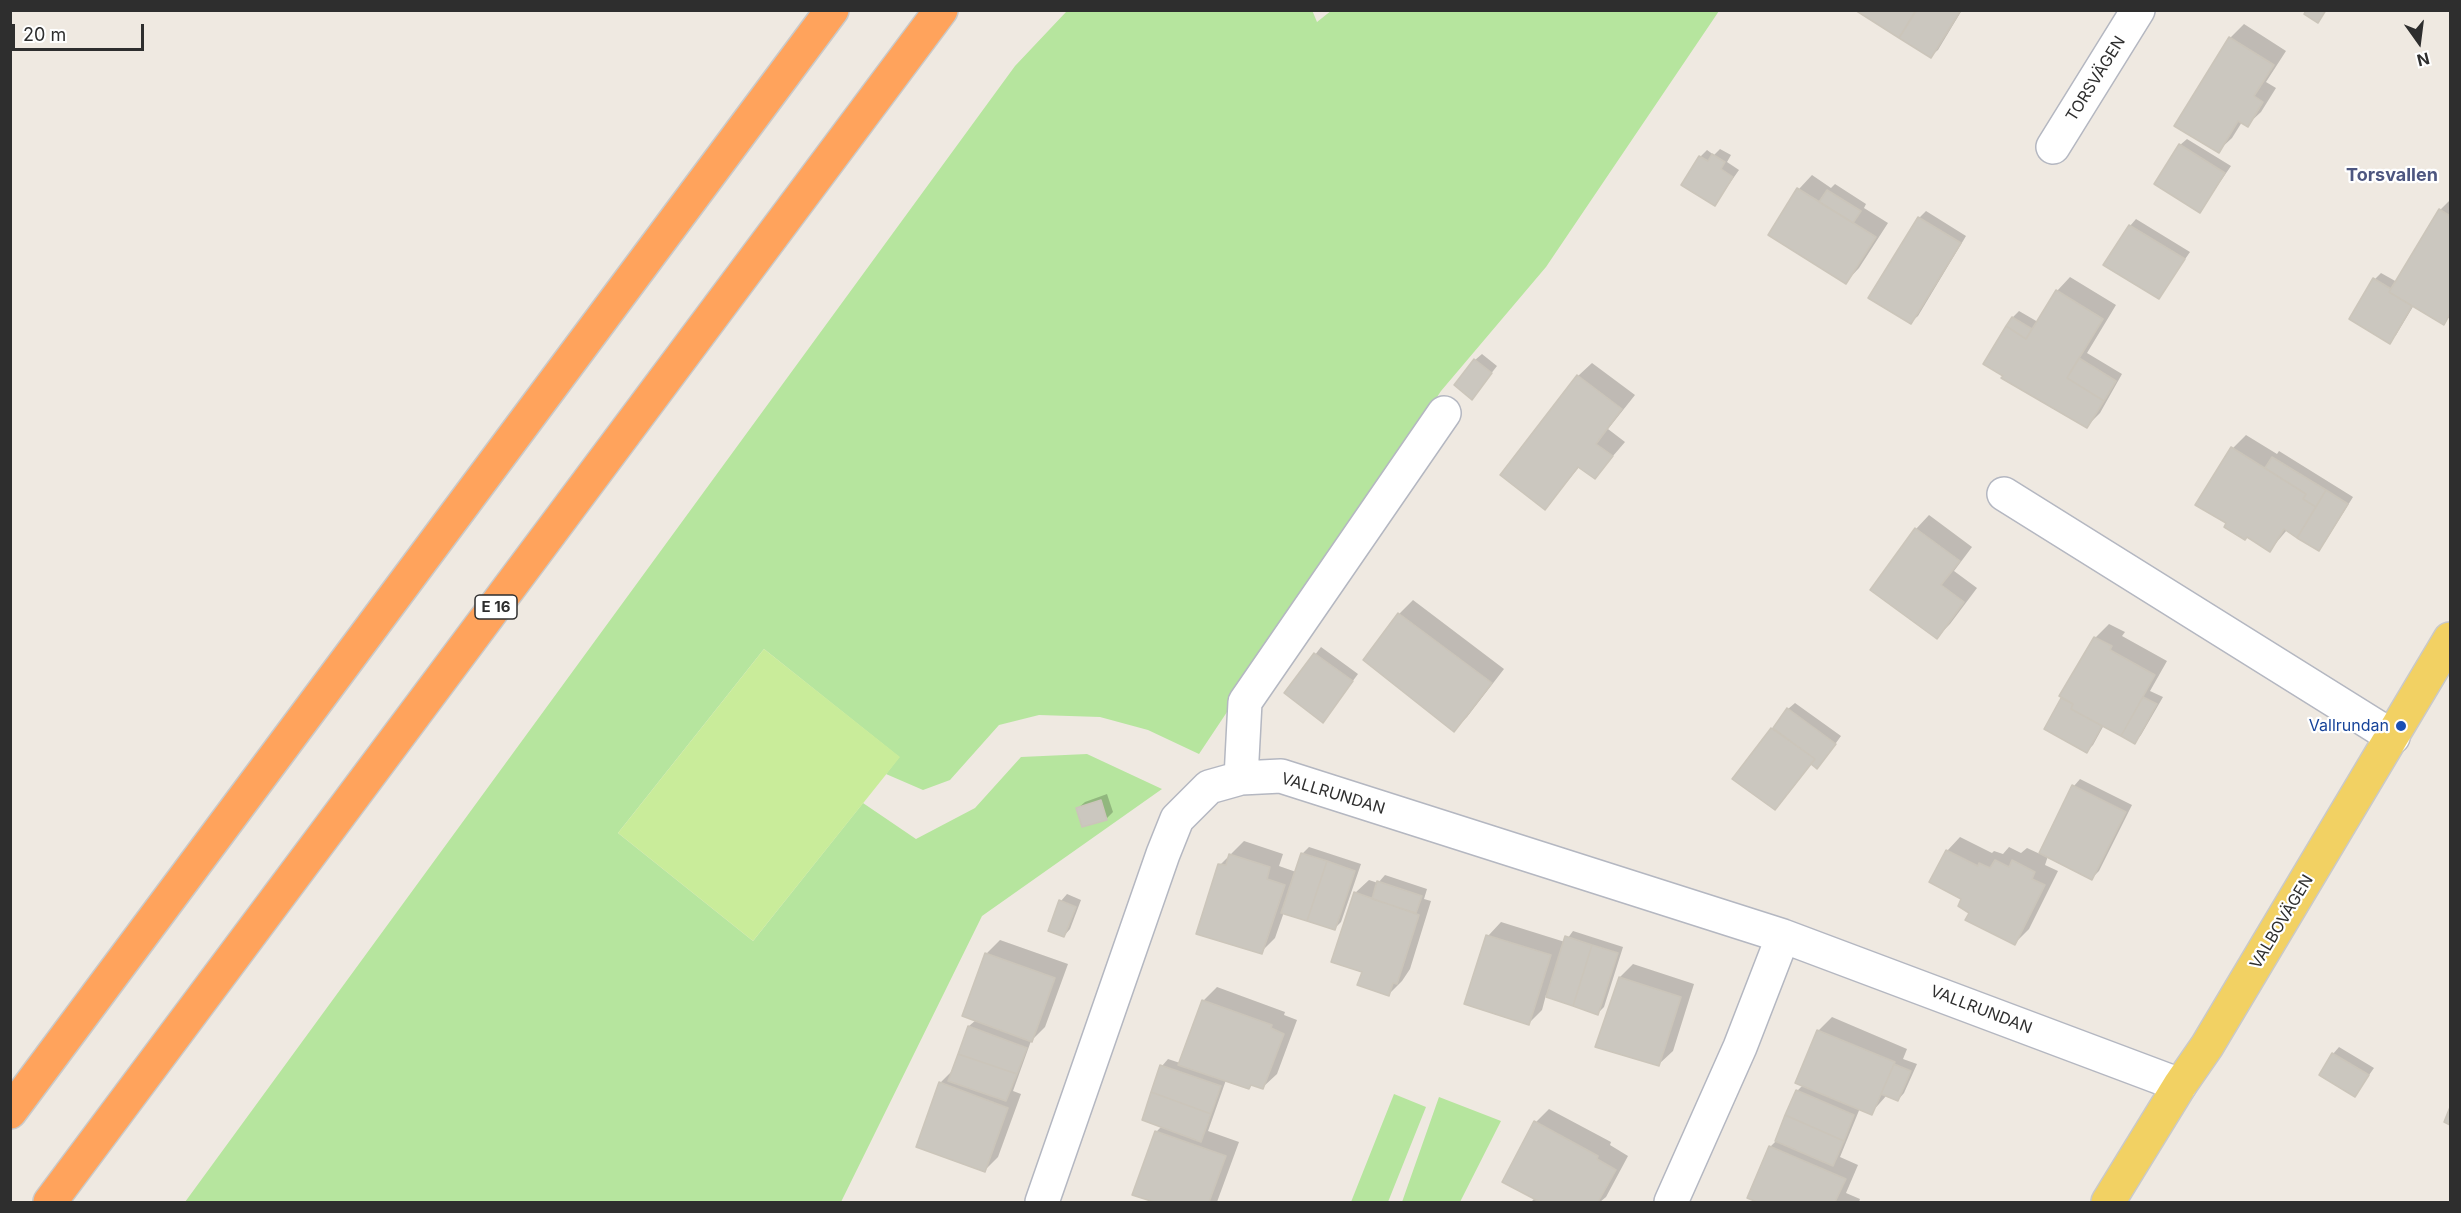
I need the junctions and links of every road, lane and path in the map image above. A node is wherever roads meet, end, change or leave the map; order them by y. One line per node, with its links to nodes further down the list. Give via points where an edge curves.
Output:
1 (832, 10): 12 (highway)
2 (941, 10): 13 (highway, E 16)
3 (2138, 10): 4 (street, TORSVÄGEN)
4 (2053, 147)
5 (1444, 413): 9 (street, via 1245,702)
6 (2004, 494): 8 (street)
7 (2451, 639): 8 (main road, VALBOVÄGEN)
8 (2393, 737): 11 (main road, VALBOVÄGEN)
9 (1241, 778): 10 (street, VALLRUNDAN, via 1281,776); 14 (street, VALLRUNDAN, via 1209,788 1178,819)
10 (1783, 936): 11 (street, VALLRUNDAN); 15 (street, via 1740,1047)
11 (2180, 1085): 16 (main road, VALBOVÄGEN)
12 (10, 1112)
13 (50, 1203)
14 (1042, 1203)
15 (1671, 1203)
16 (2108, 1203)

